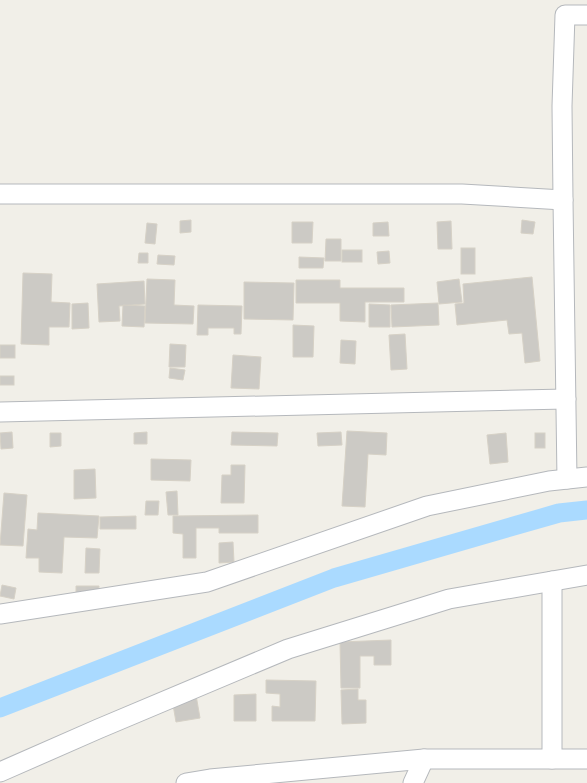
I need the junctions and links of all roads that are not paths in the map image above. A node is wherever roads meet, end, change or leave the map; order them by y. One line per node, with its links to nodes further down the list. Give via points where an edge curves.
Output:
1 (565, 8): 2 (street); 4 (street)
2 (587, 15)
3 (0, 194): 4 (street, via 462,194)
4 (563, 200): 5 (street)
5 (566, 399): 6 (street); 8 (street)
6 (0, 412)
7 (587, 477): 8 (street)
8 (567, 478): 11 (street, via 427,506 208,582)
9 (587, 575): 10 (street)
10 (552, 581): 12 (street); 15 (street, via 449,598 288,649)
11 (0, 614)
12 (552, 759): 13 (street); 14 (street)
13 (587, 759)
14 (424, 760): 16 (street); 17 (street)
15 (0, 772)
16 (186, 783)
17 (413, 783)

